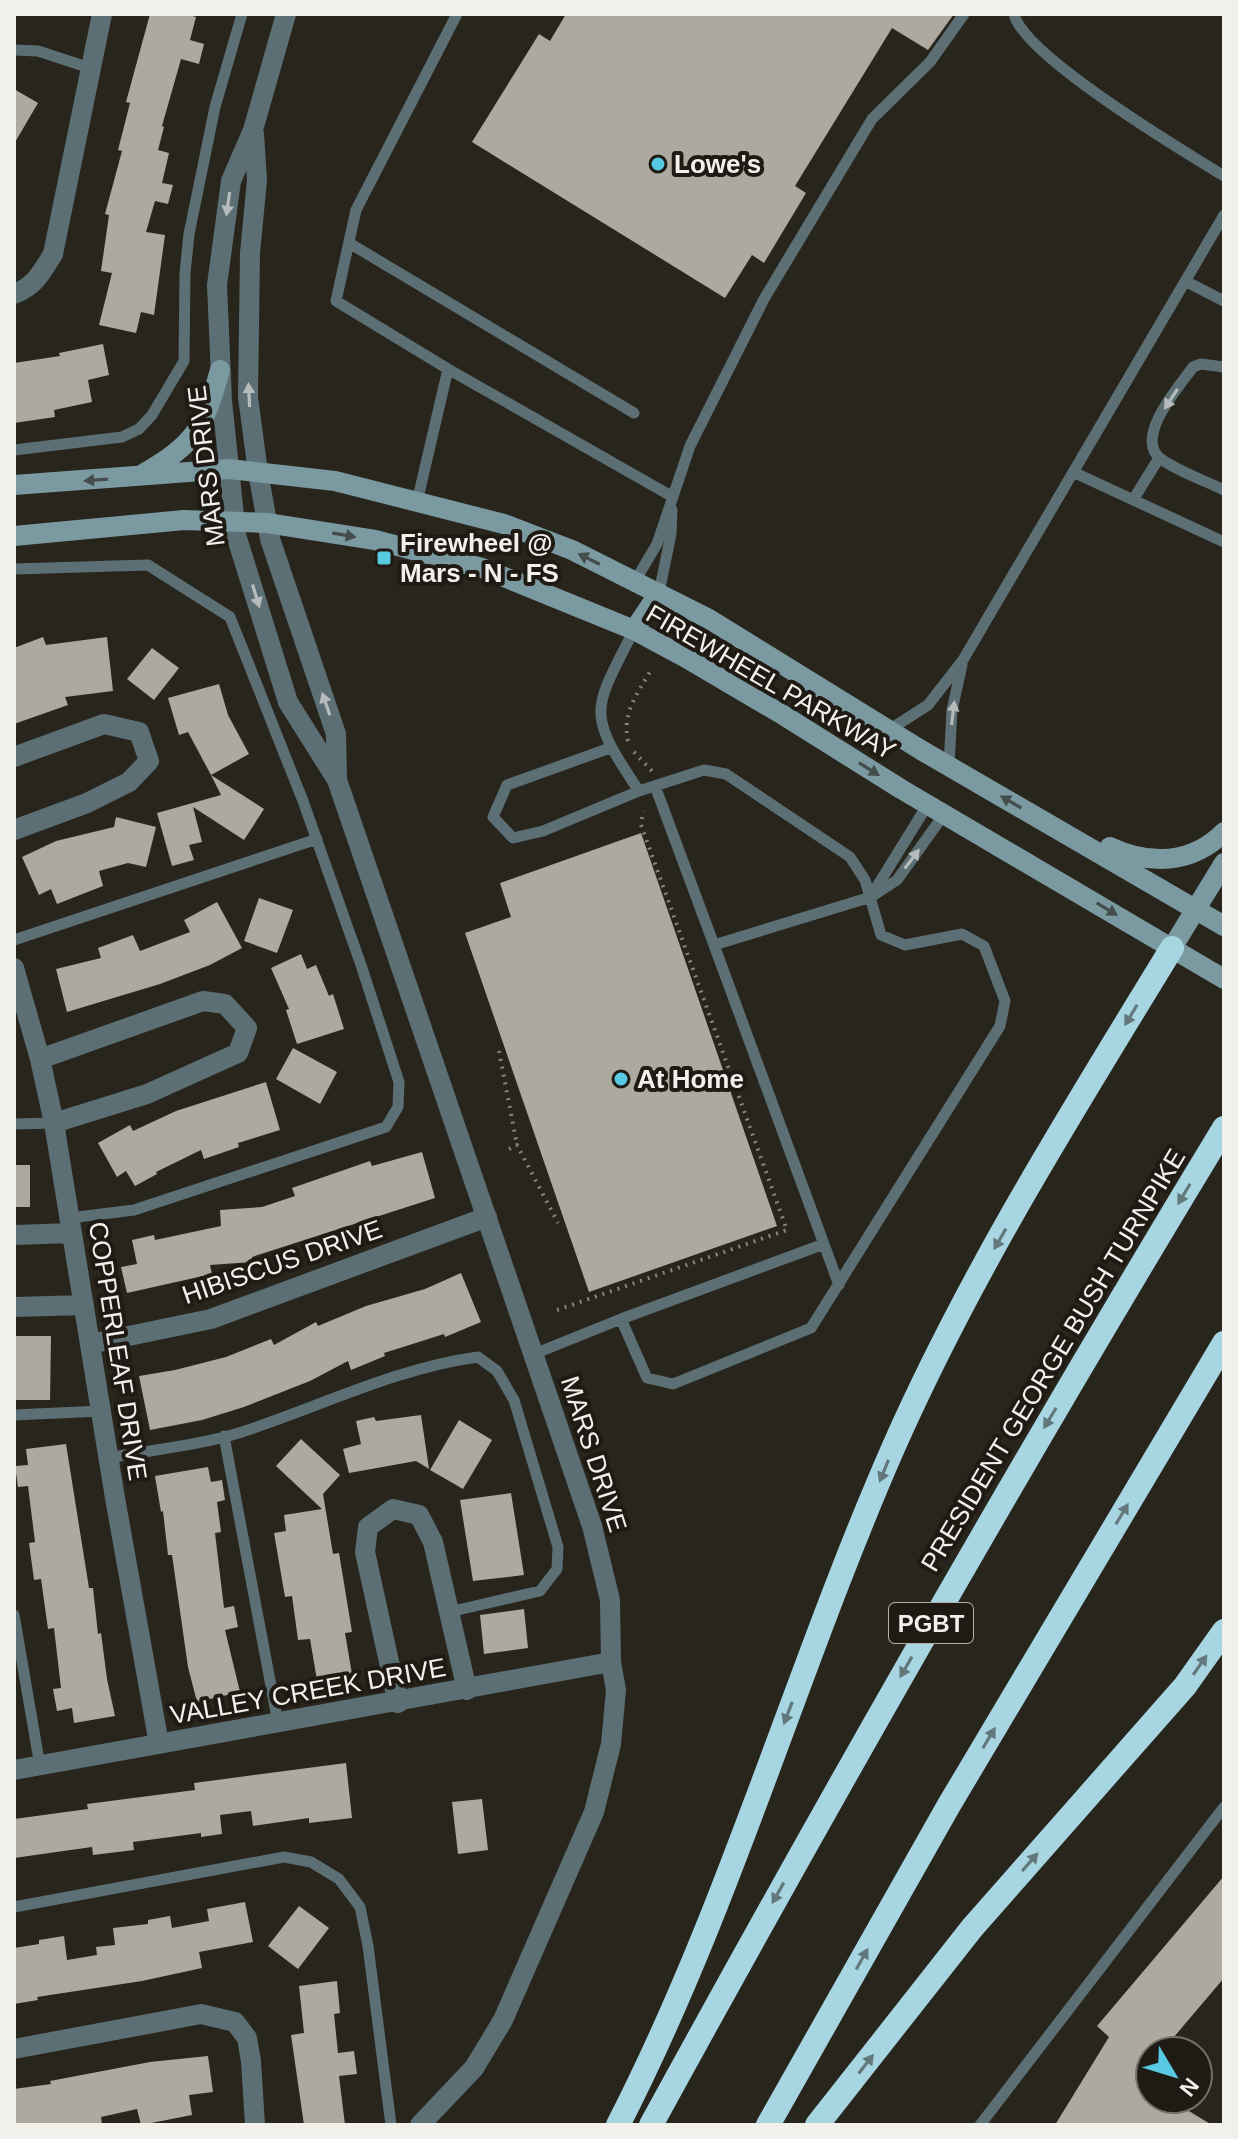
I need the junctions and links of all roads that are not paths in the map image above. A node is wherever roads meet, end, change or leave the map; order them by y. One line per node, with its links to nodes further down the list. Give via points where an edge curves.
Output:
1 (102, 14): 8 (street)
2 (242, 14): 20 (lane, via 215,107 189,234 184,361 139,429 122,437)
3 (286, 14): 9 (street, MARS DRIVE)
4 (457, 14): 12 (lane, via 356,210)
5 (964, 14): 28 (lane, via 930,62 872,119 856,145 764,299 690,446)
6 (1014, 14): 10 (lane, via 1016,25 1055,62 1150,131)
7 (14, 50): 8 (lane, via 38,51)
8 (90, 68): 14 (street, via 53,254 39,278)
9 (253, 130): 18 (street, MARS DRIVE, one-way to 18, via 231,181 217,285); 23 (street, MARS DRIVE, one-way to 9, via 248,397 257,180)
10 (1224, 176)
11 (1224, 215): 13 (lane)
12 (349, 243): 17 (lane, via 336,301); 19 (lane)
13 (1185, 281): 15 (lane); 24 (lane)
14 (20, 291)
15 (1224, 301)
16 (1222, 363): 21 (lane, one-way to 21, via 1193,367 1152,429 1151,442)
17 (448, 369): 28 (lane); 30 (lane)
18 (220, 370): 22 (street, MARS DRIVE); 25 (main road, via 209,411 193,439)
19 (634, 413)
20 (14, 450)
21 (1159, 458): 27 (lane); 29 (lane)
22 (229, 469): 23 (main road, FIREWHEEL PARKWAY); 25 (main road, FIREWHEEL PARKWAY); 31 (street, MARS DRIVE)
23 (258, 472): 30 (main road, FIREWHEEL PARKWAY, via 335,481); 32 (street, MARS DRIVE)
24 (1073, 472): 29 (lane); 39 (lane)
25 (138, 477): 26 (main road, FIREWHEEL PARKWAY, one-way to 26)
26 (14, 485)
27 (1224, 490)
28 (673, 497): 36 (lane, via 657,544); 37 (lane)
29 (1133, 500): 34 (lane)
30 (417, 502): 36 (main road, FIREWHEEL PARKWAY, one-way to 30, via 504,524)
31 (234, 521): 32 (main road, FIREWHEEL PARKWAY); 33 (main road, FIREWHEEL PARKWAY, via 184,520); 44 (street, MARS DRIVE, one-way to 44, via 288,702)
32 (267, 523): 38 (main road, FIREWHEEL PARKWAY, one-way to 38, via 375,540 482,568); 44 (street, MARS DRIVE, one-way to 32, via 336,734)
33 (14, 536)
34 (1224, 542)
35 (14, 569): 51 (lane, via 148,565 230,617)
36 (635, 581): 37 (main road, FIREWHEEL PARKWAY)
37 (659, 593): 38 (main road); 40 (main road, FIREWHEEL PARKWAY)
38 (634, 630): 41 (lane, via 601,698 600,722); 47 (main road, FIREWHEEL PARKWAY, one-way to 47)
39 (963, 660): 40 (lane, via 928,705); 43 (lane, one-way to 39, via 952,710)
40 (889, 730): 43 (main road, FIREWHEEL PARKWAY)
41 (610, 748): 46 (lane); 46 (lane, via 507,785 493,817 513,838)
42 (14, 757): 48 (street, via 104,724 139,732 149,761 129,782)
43 (949, 766): 50 (main road, FIREWHEEL PARKWAY, one-way to 43)
44 (337, 780): 66 (street, MARS DRIVE)
45 (655, 786): 46 (lane); 53 (lane, via 704,770 726,774 850,857); 57 (lane)
46 (639, 791)
47 (937, 809): 53 (lane); 53 (lane, one-way to 47, via 897,880); 58 (main road, FIREWHEEL PARKWAY, one-way to 58)
48 (14, 830)
49 (1224, 832): 50 (main road, via 1206,848 1146,860)
50 (1073, 838): 54 (main road, FIREWHEEL PARKWAY)
51 (317, 839): 56 (lane); 67 (lane, via 399,1082 398,1107 386,1127)
52 (1224, 863): 54 (main road)
53 (871, 897): 57 (lane); 70 (lane, via 881,935 905,945 962,934 984,946 1005,1001 1000,1026)
54 (1196, 910): 55 (main road, FIREWHEEL PARKWAY); 58 (main road)
55 (1224, 926)
56 (14, 940)
57 (714, 945): 69 (lane)
58 (1172, 948): 60 (main road, FIREWHEEL PARKWAY); 98 (highway, one-way to 98, via 968,1295 895,1444 698,1948)
59 (14, 968): 61 (street, COPPERLEAF DRIVE)
60 (1224, 979)
61 (19, 1006): 62 (street, COPPERLEAF DRIVE)
62 (40, 1059): 63 (street, COPPERLEAF DRIVE); 63 (street, via 203,1001 225,1004 247,1028 238,1053 147,1094)
63 (54, 1123): 64 (lane); 67 (street, COPPERLEAF DRIVE)
64 (14, 1124)
65 (1224, 1128): 99 (highway, PRESIDENT GEORGE BUSH TURNPIKE / PGBT, one-way to 99, via 909,1662)
66 (487, 1217): 75 (street, HIBISCUS DRIVE, via 211,1319); 76 (street, MARS DRIVE)
67 (71, 1226): 68 (street); 71 (street, COPPERLEAF DRIVE)
68 (14, 1235)
69 (824, 1244): 70 (lane); 73 (lane)
70 (839, 1285): 73 (lane, via 811,1328 673,1384 647,1378)
71 (84, 1305): 72 (street); 75 (street, COPPERLEAF DRIVE)
72 (14, 1307)
73 (621, 1319): 76 (lane)
74 (1224, 1343): 100 (highway, one-way to 74, via 949,1805)
75 (90, 1344): 77 (street, COPPERLEAF DRIVE)
76 (534, 1354): 84 (street, MARS DRIVE, via 592,1526 610,1600)
77 (101, 1411): 78 (lane); 80 (street, COPPERLEAF DRIVE)
78 (14, 1415)
79 (224, 1436): 80 (lane); 81 (lane, via 448,1361 478,1357 497,1371 514,1400 558,1547 557,1569 540,1591); 87 (lane)
80 (108, 1458): 88 (street, COPPERLEAF DRIVE)
81 (449, 1612): 85 (street); 86 (street, via 433,1542 419,1515 393,1509 368,1527 365,1552)
82 (14, 1615): 89 (lane)
83 (1224, 1631): 101 (highway, one-way to 83, via 972,1928 1185,1686)
84 (611, 1662): 85 (street, VALLEY CREEK DRIVE); 97 (street, MARS DRIVE, via 616,1690 611,1744 594,1812 503,2020 474,2068)
85 (467, 1690): 86 (street, VALLEY CREEK DRIVE)
86 (398, 1703): 87 (street, VALLEY CREEK DRIVE)
87 (278, 1723): 88 (street, VALLEY CREEK DRIVE)
88 (159, 1744): 89 (street, VALLEY CREEK DRIVE)
89 (40, 1766): 90 (street, VALLEY CREEK DRIVE)
90 (14, 1770)
91 (1224, 1807): 94 (lane)
92 (14, 1907): 96 (lane, via 284,1857 311,1862 339,1879 360,1907)
93 (14, 2049): 95 (street, via 201,2014 235,2022 247,2038)
94 (982, 2124)
95 (255, 2125)
96 (391, 2125)
97 (420, 2125)
98 (618, 2125)
99 (651, 2125)
100 (768, 2125)
101 (817, 2125)

